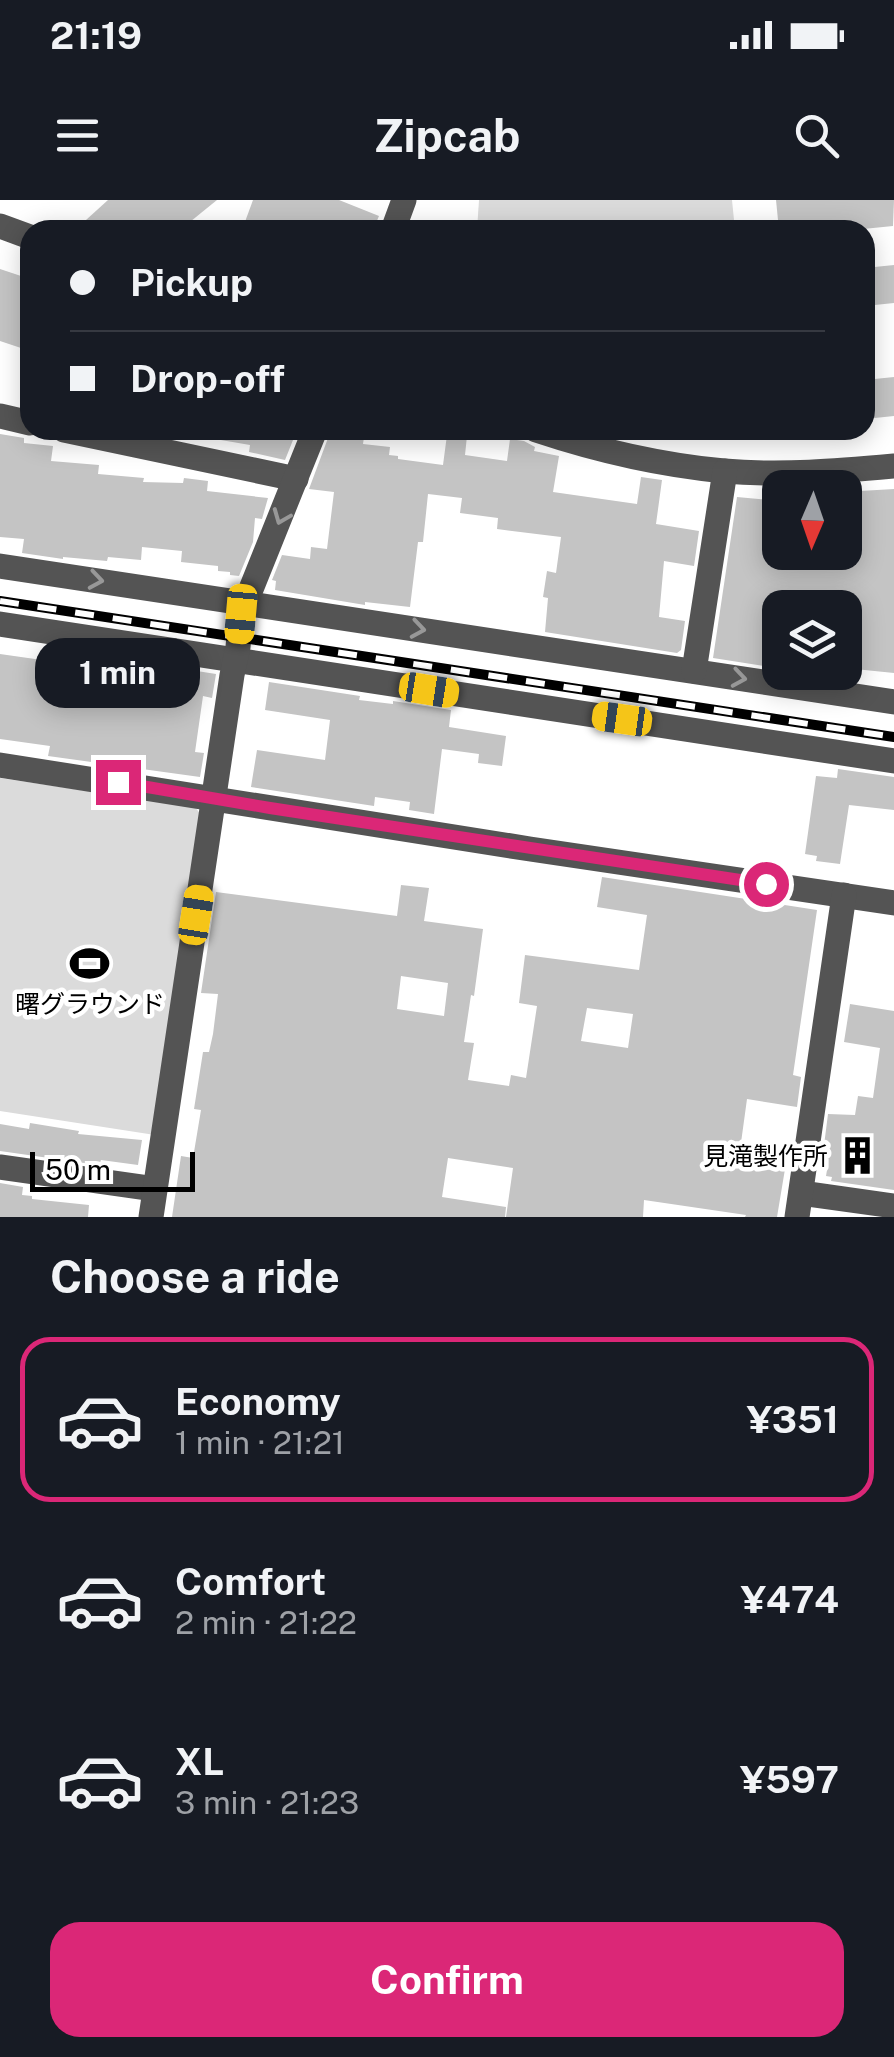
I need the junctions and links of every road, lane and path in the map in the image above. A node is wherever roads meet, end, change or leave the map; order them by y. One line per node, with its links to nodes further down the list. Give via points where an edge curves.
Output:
1 (111, 440): 6 (street)
2 (310, 440): 6 (street)
3 (572, 440): 5 (street)
4 (894, 466): 5 (street)
5 (725, 471): 11 (street)
6 (296, 479): 8 (street, one-way to 8)
7 (0, 566): 8 (street, one-way to 8)
8 (246, 603): 10 (street); 11 (street, one-way to 11)
9 (0, 624): 10 (street)
10 (235, 660): 13 (street); 15 (street)
11 (694, 671): 12 (street, one-way to 12)
12 (894, 702)
13 (894, 761)
14 (0, 764): 15 (street)
15 (214, 798): 16 (street); 19 (street)
16 (844, 895): 17 (street); 20 (street)
17 (894, 903)
18 (0, 1167): 19 (street)
19 (156, 1189): 22 (street)
20 (799, 1205): 21 (street)
21 (894, 1206)
22 (151, 1217)

